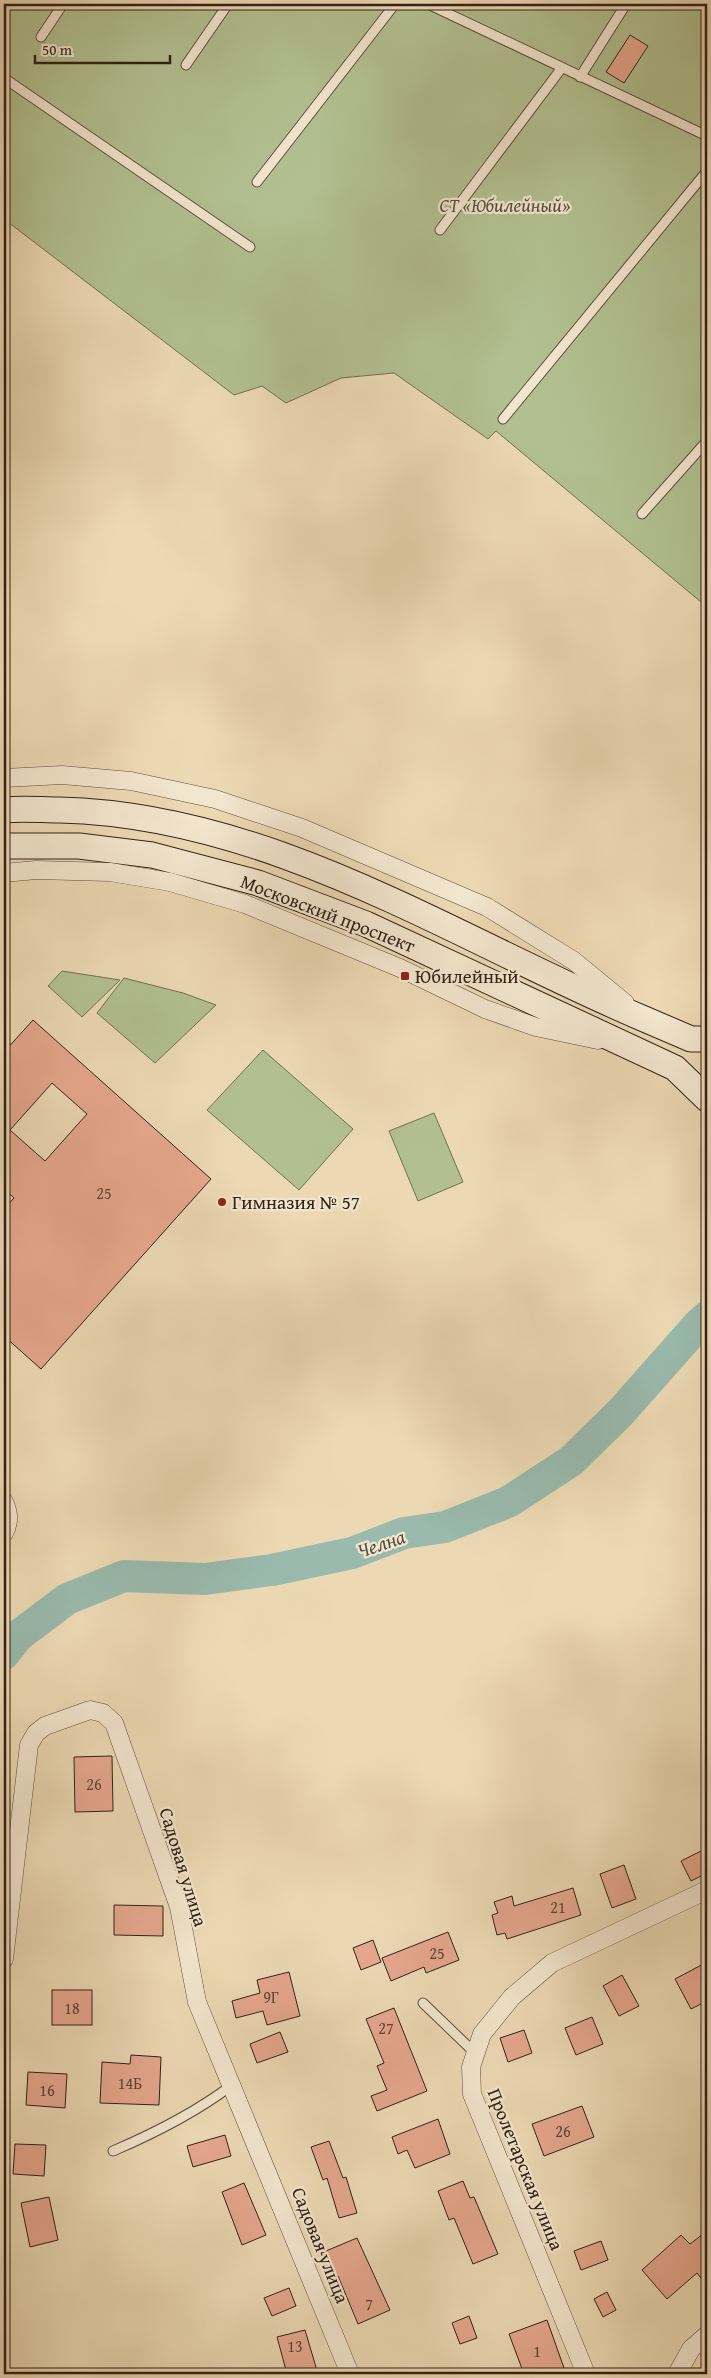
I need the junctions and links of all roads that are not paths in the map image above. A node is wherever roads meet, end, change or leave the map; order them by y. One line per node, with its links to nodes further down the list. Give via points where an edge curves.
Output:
1 (63, 4): 6 (lane)
2 (228, 4): 7 (lane)
3 (396, 4): 13 (lane)
4 (428, 4): 8 (lane)
5 (626, 4): 9 (lane)
6 (41, 37)
7 (186, 65)
8 (561, 69): 9 (lane); 14 (lane)
9 (580, 77): 11 (lane)
10 (4, 78): 15 (lane)
11 (707, 136)
12 (707, 171): 16 (lane)
13 (257, 182)
14 (440, 230)
15 (250, 246)
16 (503, 419)
17 (707, 441): 18 (lane)
18 (642, 514)
19 (4, 778): 23 (street, via 62,775 131,781 215,799 302,828 486,907 574,961)
20 (4, 810): 23 (main road, Московский проспект, via 97,811 178,824 260,848 347,880)
21 (4, 846): 25 (main road, Московский проспект, via 79,846 152,855 258,883 366,924)
22 (4, 873): 25 (street, via 36,870 110,872 170,882 245,904 400,968 485,1010 536,1027)
23 (642, 1018): 24 (main road, Московский проспект, via 691,1039)
24 (707, 1039)
25 (627, 1046): 26 (main road, Московский проспект, via 676,1068)
26 (707, 1099)
27 (4, 1502): 28 (street, via 8,1512)
28 (4, 1533)
29 (707, 1890): 32 (street, Пролетарская улица, via 552,1963 512,1996 482,2034)
30 (4, 1959): 33 (street, Садовая улица, via 29,1745 45,1726 90,1710 103,1713 114,1723 179,1907 198,2002)
31 (423, 2003): 32 (lane)
32 (475, 2053): 37 (street, Пролетарская улица, via 471,2067 472,2094)
33 (233, 2085): 34 (lane, via 164,2129); 36 (street, Садовая улица)
34 (113, 2151)
35 (707, 2335): 38 (street, via 692,2350)
36 (350, 2374)
37 (586, 2374)
38 (677, 2374)

